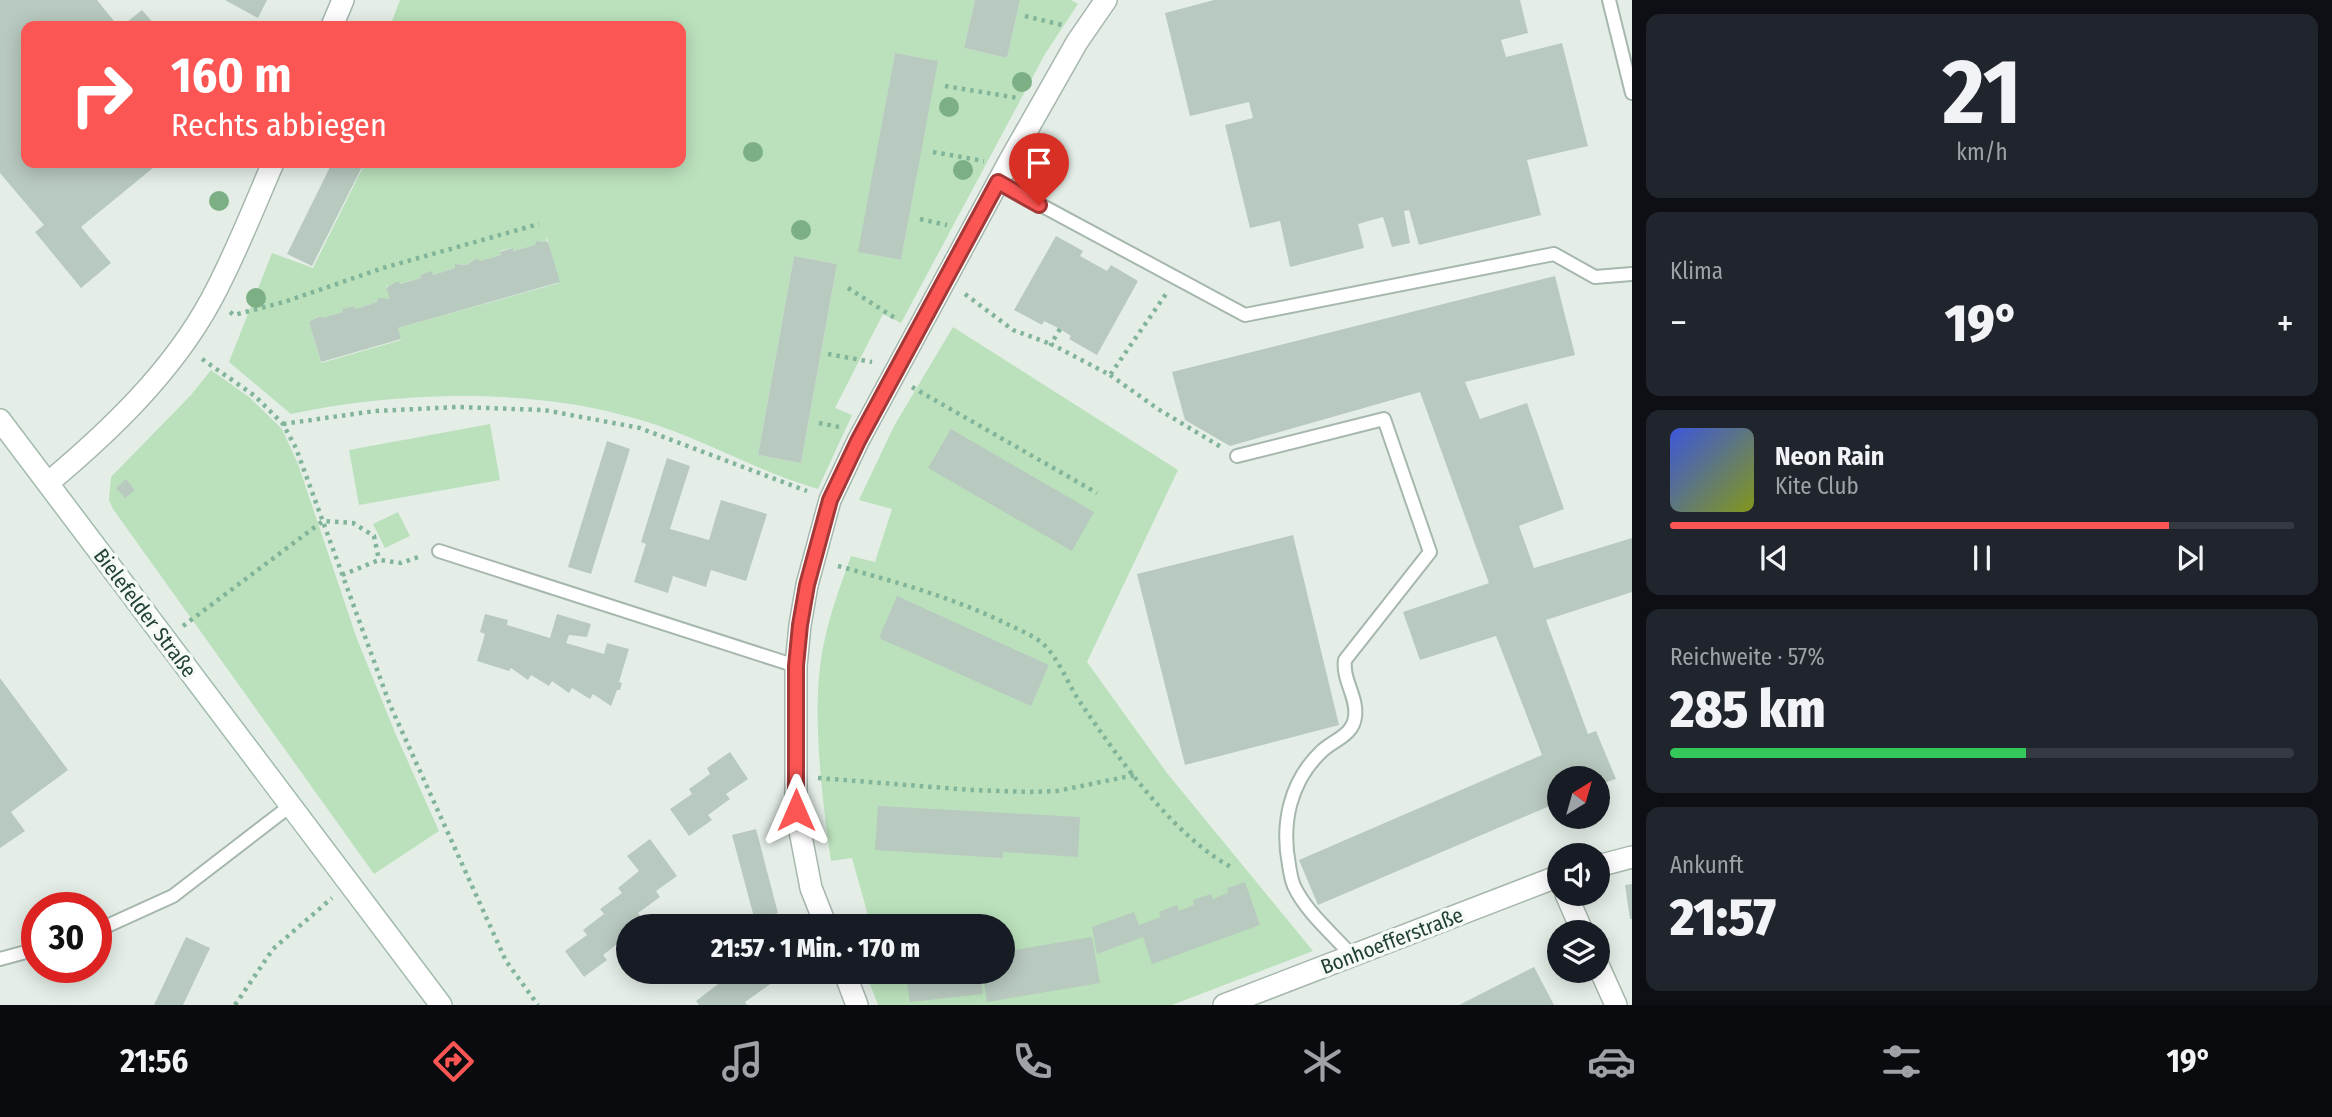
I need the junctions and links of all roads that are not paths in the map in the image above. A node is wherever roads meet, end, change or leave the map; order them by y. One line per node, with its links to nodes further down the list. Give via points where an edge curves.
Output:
1 (344, 0): 4 (street)
2 (1106, 0): 7 (street)
3 (1609, 0): 5 (lane)
4 (334, 21)
5 (1632, 93)
6 (271, 168): 11 (street, via 210,302 181,345 129,410)
7 (1003, 173): 8 (lane, via 1176,279 1245,315 1554,254 1595,277); 13 (street, via 830,500 813,559)
8 (1632, 274)
9 (0, 419): 11 (street, Bielefelder Straße)
10 (1237, 456): 21 (lane, via 1384,419 1430,552 1345,660 1343,670 1356,717 1352,727 1307,769 1288,808 1286,852 1293,884)
11 (48, 483): 14 (street, Bielefelder Straße)
12 (439, 551): 13 (lane)
13 (796, 666): 18 (street, via 796,810 811,888)
14 (290, 806): 19 (lane, via 173,896); 25 (street, Bielefelder Straße)
15 (1632, 857): 16 (street)
16 (1610, 863)
17 (1547, 882): 21 (street, Bonhoefferstraße)
18 (821, 914)
19 (112, 924)
20 (21, 953): 22 (lane)
21 (1352, 956): 27 (street, Bonhoefferstraße)
22 (0, 959)
23 (1606, 983): 28 (street)
24 (849, 984): 26 (street)
25 (441, 1005)
26 (857, 1005)
27 (1224, 1005)
28 (1615, 1005)

